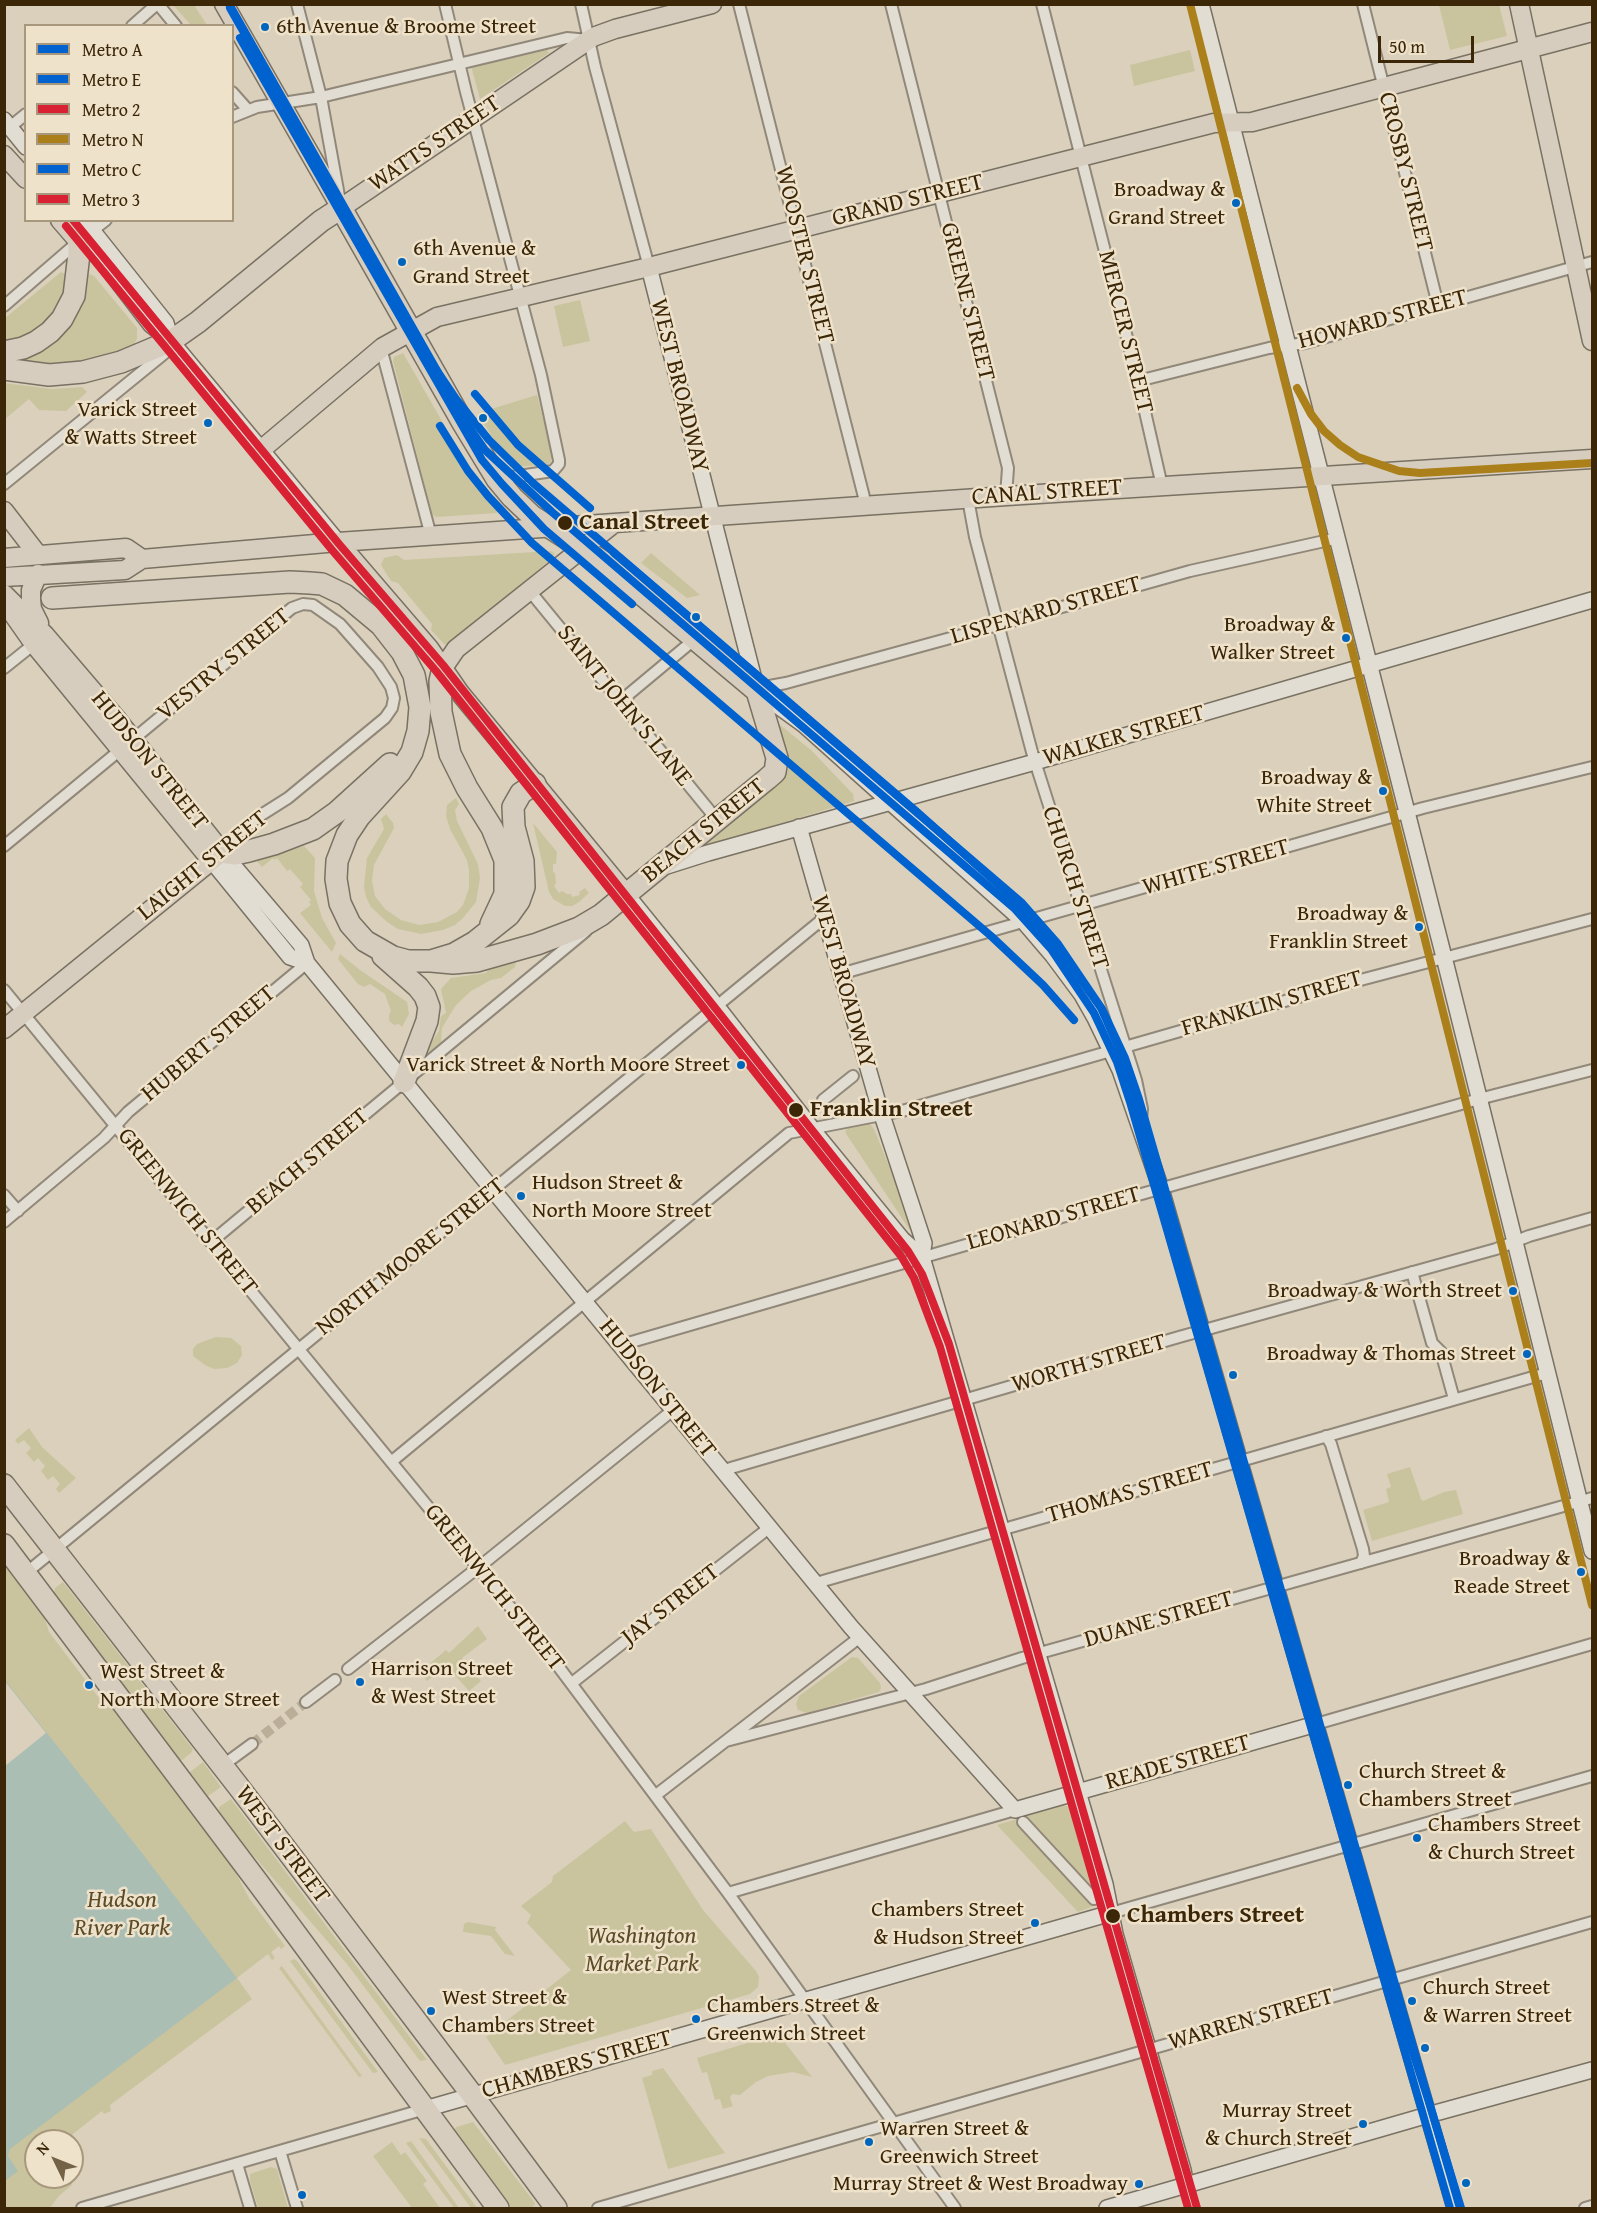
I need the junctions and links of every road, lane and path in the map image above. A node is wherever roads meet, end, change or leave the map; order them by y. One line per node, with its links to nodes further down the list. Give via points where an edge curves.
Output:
1 (157, 4): 13 (street); 14 (street)
2 (224, 4): 22 (main road)
3 (297, 4): 21 (street)
4 (445, 4): 18 (street)
5 (581, 4): 16 (street, WEST BROADWAY)
6 (712, 4): 16 (main road, WATTS STREET, via 607,31)
7 (740, 4): 37 (street, WOOSTER STREET)
8 (891, 4): 33 (street, GREENE STREET)
9 (1042, 4): 31 (street, MERCER STREET)
10 (1201, 4): 27 (main road)
11 (1363, 4): 19 (street, CROSBY STREET)
12 (1519, 4): 17 (main road)
13 (134, 24)
14 (174, 24)
15 (1593, 32): 17 (main road, GRAND STREET)
16 (589, 40): 18 (street, via 567,38); 26 (main road, WATTS STREET); 40 (street, WEST BROADWAY)
17 (1529, 49): 19 (main road, GRAND STREET); 39 (main road)
18 (459, 63): 21 (street); 26 (street)
19 (1384, 87): 27 (main road, GRAND STREET, via 1252,122); 42 (street, CROSBY STREET)
20 (234, 94): 23 (street)
21 (321, 97): 22 (street); 34 (street)
22 (281, 103): 23 (street); 34 (main road)
23 (248, 110): 25 (street)
24 (24, 115): 28 (street)
25 (234, 116)
26 (473, 120): 34 (main road, WATTS STREET); 41 (street)
27 (1232, 122): 31 (main road, GRAND STREET, via 1214,123); 47 (main road)
28 (7, 124): 29 (main road)
29 (24, 145)
30 (4, 155): 32 (main road)
31 (1082, 156): 33 (main road, GRAND STREET); 51 (street, MERCER STREET)
32 (24, 177)
33 (940, 193): 37 (main road, GRAND STREET); 58 (street, GREENE STREET, via 1008,468)
34 (341, 208): 44 (highway); 46 (highway, WATTS STREET)
35 (65, 222): 38 (main road)
36 (102, 222): 38 (street)
37 (797, 229): 40 (main road, GRAND STREET); 60 (street, WOOSTER STREET)
38 (85, 231): 43 (street); 46 (main road, via 166,323); 49 (highway, via 74,296 62,319 29,346)
39 (1584, 264): 42 (street, HOWARD STREET); 45 (main road)
40 (649, 267): 41 (main road, GRAND STREET); 62 (main road, WEST BROADWAY)
41 (520, 296): 44 (main road, GRAND STREET, via 437,317); 55 (street, via 559,464 549,472)
42 (1438, 305): 47 (street, HOWARD STREET)
43 (4, 306)
44 (409, 331): 48 (main road, GRAND STREET); 55 (highway)
45 (1593, 341)
46 (173, 343): 50 (highway, via 83,372 49,375); 52 (main road); 56 (street, WATTS STREET)
47 (1289, 345): 51 (street, HOWARD STREET); 54 (main road)
48 (381, 348): 52 (main road, GRAND STREET); 65 (street)
49 (4, 352)
50 (4, 369)
51 (1138, 381): 57 (street, MERCER STREET)
52 (262, 448): 67 (main road)
53 (1593, 459): 54 (main road, CANAL STREET)
54 (1322, 477): 57 (main road, CANAL STREET); 66 (main road)
55 (497, 479): 64 (highway, via 518,504)
56 (4, 484)
57 (1162, 486): 58 (main road, CANAL STREET)
58 (1006, 496): 59 (main road, CANAL STREET)
59 (968, 499): 60 (main road, CANAL STREET); 79 (street, CHURCH STREET)
60 (866, 505): 62 (main road, CANAL STREET)
61 (4, 511): 69 (main road)
62 (713, 516): 63 (main road, CANAL STREET); 85 (main road, WEST BROADWAY)
63 (613, 524): 64 (main road, CANAL STREET); 68 (main road)
64 (551, 528): 65 (main road, CANAL STREET); 68 (highway)
65 (431, 536): 67 (main road, CANAL STREET)
66 (1338, 538): 79 (street, LISPENARD STREET, via 1190,571); 82 (main road)
67 (338, 542): 71 (main road, CANAL STREET); 84 (main road)
68 (583, 547): 74 (main road); 81 (highway)
69 (38, 555): 70 (main road, CANAL STREET); 71 (main road, CANAL STREET, via 126,548)
70 (4, 558)
71 (142, 559): 72 (main road, CANAL STREET, via 125,570)
72 (38, 574): 73 (main road, CANAL STREET); 80 (main road, via 31,600)
73 (4, 577)
74 (529, 590): 84 (main road, via 454,652); 87 (street, SAINT JOHN'S LANE)
75 (4, 594): 80 (main road, HUDSON STREET)
76 (52, 598): 88 (highway, via 290,582 321,584 355,602 395,642 417,683)
77 (1593, 600): 82 (main road, WALKER STREET)
78 (4, 602): 80 (main road, HUDSON STREET)
79 (998, 625): 85 (street, LISPENARD STREET); 90 (street, CHURCH STREET)
80 (40, 639): 83 (street); 89 (main road, HUDSON STREET)
81 (695, 639): 85 (highway); 87 (street, via 629,694)
82 (1369, 664): 90 (main road, WALKER STREET); 95 (main road)
83 (4, 668)
84 (443, 668): 93 (main road); 108 (highway, via 441,712 450,754 492,828 505,860 502,905)
85 (757, 691): 92 (highway, WEST BROADWAY); 94 (main road, via 804,725)
86 (394, 698): 89 (street, VESTRY STREET, via 383,673 355,639 318,607 298,605); 99 (street, LAIGHT STREET, via 385,718 288,798 251,822)
87 (624, 705): 96 (street, SAINT JOHN'S LANE, via 711,813)
88 (420, 719): 99 (highway, via 384,770 322,824 261,848); 107 (highway, via 406,763 353,826 337,861 340,903 350,924)
89 (128, 745): 98 (street, VESTRY STREET); 99 (main road, HUDSON STREET)
90 (1035, 762): 94 (main road, WALKER STREET); 102 (street, CHURCH STREET)
91 (1593, 767): 95 (street, WHITE STREET)
92 (777, 768): 96 (highway, BEACH STREET)
93 (535, 784): 101 (main road); 108 (highway, via 521,793 513,807 524,869 522,894 509,915)
94 (890, 803): 97 (main road, WALKER STREET); 106 (main road)
95 (1407, 813): 102 (street, WHITE STREET); 109 (main road)
96 (712, 824): 100 (highway, BEACH STREET)
97 (799, 827): 100 (main road, WALKER STREET); 104 (main road, WEST BROADWAY)
98 (4, 846)
99 (217, 856): 111 (main road, HUDSON STREET, via 301,945); 115 (main road, LAIGHT STREET)
100 (656, 871): 101 (highway, BEACH STREET)
101 (626, 894): 103 (highway, BEACH STREET); 114 (main road)
102 (1080, 906): 106 (street, WHITE STREET); 117 (street, CHURCH STREET)
103 (601, 915): 110 (highway, BEACH STREET, via 563,935 488,958 453,963); 121 (street, BEACH STREET, via 573,943)
104 (824, 918): 112 (main road, WEST BROADWAY); 114 (street, NORTH MOORE STREET)
105 (1593, 919): 109 (street, FRANKLIN STREET)
106 (1024, 922): 112 (street, WHITE STREET); 118 (main road, via 1082,995)
107 (365, 941): 110 (highway, BEACH STREET, via 393,957); 121 (highway, via 418,987 428,1001 427,1021)
108 (475, 942): 110 (highway)
109 (1444, 956): 117 (street, FRANKLIN STREET); 122 (main road)
110 (431, 961)
111 (307, 963): 121 (main road, HUDSON STREET); 125 (street, HUBERT STREET)
112 (840, 974): 124 (main road, WEST BROADWAY)
113 (4, 990): 115 (street, GREENWICH STREET)
114 (717, 1006): 127 (main road); 128 (street, NORTH MOORE STREET)
115 (24, 1014): 116 (main road, LAIGHT STREET); 125 (street, GREENWICH STREET)
116 (4, 1029)
117 (1126, 1045): 118 (street, FRANKLIN STREET); 126 (street, CHURCH STREET, via 1139,1090)
118 (1111, 1050): 124 (street, FRANKLIN STREET); 126 (main road)
119 (1593, 1070): 122 (street, LEONARD STREET)
120 (853, 1076): 123 (street)
121 (404, 1082): 128 (main road, HUDSON STREET); 134 (street, BEACH STREET)
122 (1479, 1099): 129 (street, LEONARD STREET); 135 (main road)
123 (824, 1100)
124 (882, 1115): 127 (street, FRANKLIN STREET); 136 (main road, WEST BROADWAY, via 924,1243)
125 (116, 1125): 131 (street, HUBERT STREET); 134 (street, GREENWICH STREET)
126 (1140, 1126): 129 (main road, CHURCH STREET)
127 (812, 1128): 136 (main road, via 902,1239); 138 (street, FRANKLIN STREET, via 784,1136)
128 (493, 1189): 138 (main road, HUDSON STREET); 141 (street, NORTH MOORE STREET)
129 (1161, 1189): 136 (street, LEONARD STREET); 139 (main road, CHURCH STREET)
130 (4, 1195): 131 (street)
131 (18, 1211): 133 (street, HUBERT STREET)
132 (1593, 1218): 135 (street, WORTH STREET)
133 (4, 1222)
134 (211, 1242): 141 (street, GREENWICH STREET)
135 (1514, 1242): 137 (street, WORTH STREET); 142 (main road)
136 (922, 1257): 140 (street, LEONARD STREET); 144 (main road, WEST BROADWAY)
137 (1412, 1272): 139 (street, WORTH STREET); 143 (street, via 1432,1343 1441,1352)
138 (585, 1300): 140 (main road, HUDSON STREET); 148 (street, FRANKLIN STREET)
139 (1203, 1331): 144 (street, WORTH STREET); 147 (main road, CHURCH STREET)
140 (621, 1345): 145 (main road, HUDSON STREET)
141 (299, 1348): 148 (street, GREENWICH STREET); 155 (street, NORTH MOORE STREET)
142 (1547, 1373): 143 (street, THOMAS STREET); 151 (main road)
143 (1454, 1399): 146 (street, THOMAS STREET)
144 (964, 1400): 149 (street, WORTH STREET); 153 (main road, WEST BROADWAY)
145 (673, 1410): 149 (main road, HUDSON STREET); 158 (street)
146 (1326, 1436): 147 (street, THOMAS STREET); 157 (street, via 1363,1549)
147 (1240, 1461): 153 (street, THOMAS STREET); 161 (main road, CHURCH STREET)
148 (391, 1462): 158 (street, GREENWICH STREET)
149 (724, 1470): 152 (main road, HUDSON STREET)
150 (4, 1485): 155 (highway, WEST STREET)
151 (1586, 1500): 156 (main road); 157 (street, DUANE STREET)
152 (770, 1527): 160 (main road, HUDSON STREET); 167 (street, JAY STREET)
153 (1001, 1530): 160 (street, THOMAS STREET); 164 (main road, WEST BROADWAY)
154 (4, 1545): 159 (highway, WEST STREET)
155 (55, 1549): 159 (street, NORTH MOORE STREET); 173 (highway, WEST STREET)
156 (1593, 1551)
157 (1361, 1563): 161 (street, DUANE STREET)
158 (478, 1568): 165 (street); 167 (street, GREENWICH STREET)
159 (26, 1573): 188 (highway, WEST STREET)
160 (816, 1583): 162 (main road, HUDSON STREET)
161 (1277, 1587): 164 (street, DUANE STREET); 170 (main road, CHURCH STREET)
162 (860, 1637): 168 (main road, HUDSON STREET); 171 (street, DUANE STREET)
163 (1593, 1644): 170 (street, READE STREET)
164 (1038, 1654): 168 (street, DUANE STREET); 175 (main road, WEST BROADWAY)
165 (348, 1669)
166 (335, 1680): 169 (street)
167 (572, 1683): 176 (street, GREENWICH STREET)
168 (909, 1693): 171 (street, DUANE STREET); 177 (main road, HUDSON STREET)
169 (306, 1702)
170 (1316, 1724): 175 (main road, READE STREET); 178 (main road, CHURCH STREET)
171 (726, 1741): 176 (street, DUANE STREET)
172 (252, 1744): 173 (street)
173 (222, 1766): 187 (highway, WEST STREET)
174 (1593, 1776): 178 (street, CHAMBERS STREET)
175 (1078, 1792): 177 (main road, READE STREET); 181 (main road, WEST BROADWAY)
176 (656, 1796): 179 (street, GREENWICH STREET)
177 (1019, 1816): 179 (street, READE STREET); 180 (street, HUDSON STREET)
178 (1350, 1844): 181 (street, CHAMBERS STREET); 183 (main road, CHURCH STREET)
179 (728, 1893): 184 (street, GREENWICH STREET)
180 (1094, 1899)
181 (1111, 1913): 184 (main road, CHAMBERS STREET); 185 (main road, WEST BROADWAY)
182 (1593, 1922): 183 (street, WARREN STREET)
183 (1390, 1980): 185 (street, WARREN STREET); 189 (main road, CHURCH STREET)
184 (805, 1999): 187 (main road, CHAMBERS STREET); 190 (street, GREENWICH STREET)
185 (1148, 2050): 190 (street, WARREN STREET); 193 (main road, WEST BROADWAY)
186 (1593, 2070): 189 (main road)
187 (473, 2096): 188 (main road, CHAMBERS STREET); 199 (highway, WEST STREET)
188 (425, 2109): 191 (street, CHAMBERS STREET); 198 (highway, WEST STREET)
189 (1428, 2115): 193 (main road); 204 (main road, CHURCH STREET)
190 (894, 2123): 200 (street, WARREN STREET); 201 (street, GREENWICH STREET)
191 (280, 2151): 192 (street, CHAMBERS STREET); 197 (street)
192 (237, 2164): 195 (street, CHAMBERS STREET); 196 (street)
193 (1186, 2186): 202 (main road); 203 (street, WEST BROADWAY)
194 (1593, 2206): 205 (street)
195 (81, 2208)
196 (250, 2208)
197 (297, 2208)
198 (498, 2208)
199 (556, 2208)
200 (598, 2208)
201 (955, 2208)
202 (1107, 2208)
203 (1192, 2208)
204 (1455, 2208)
205 (1585, 2208)

